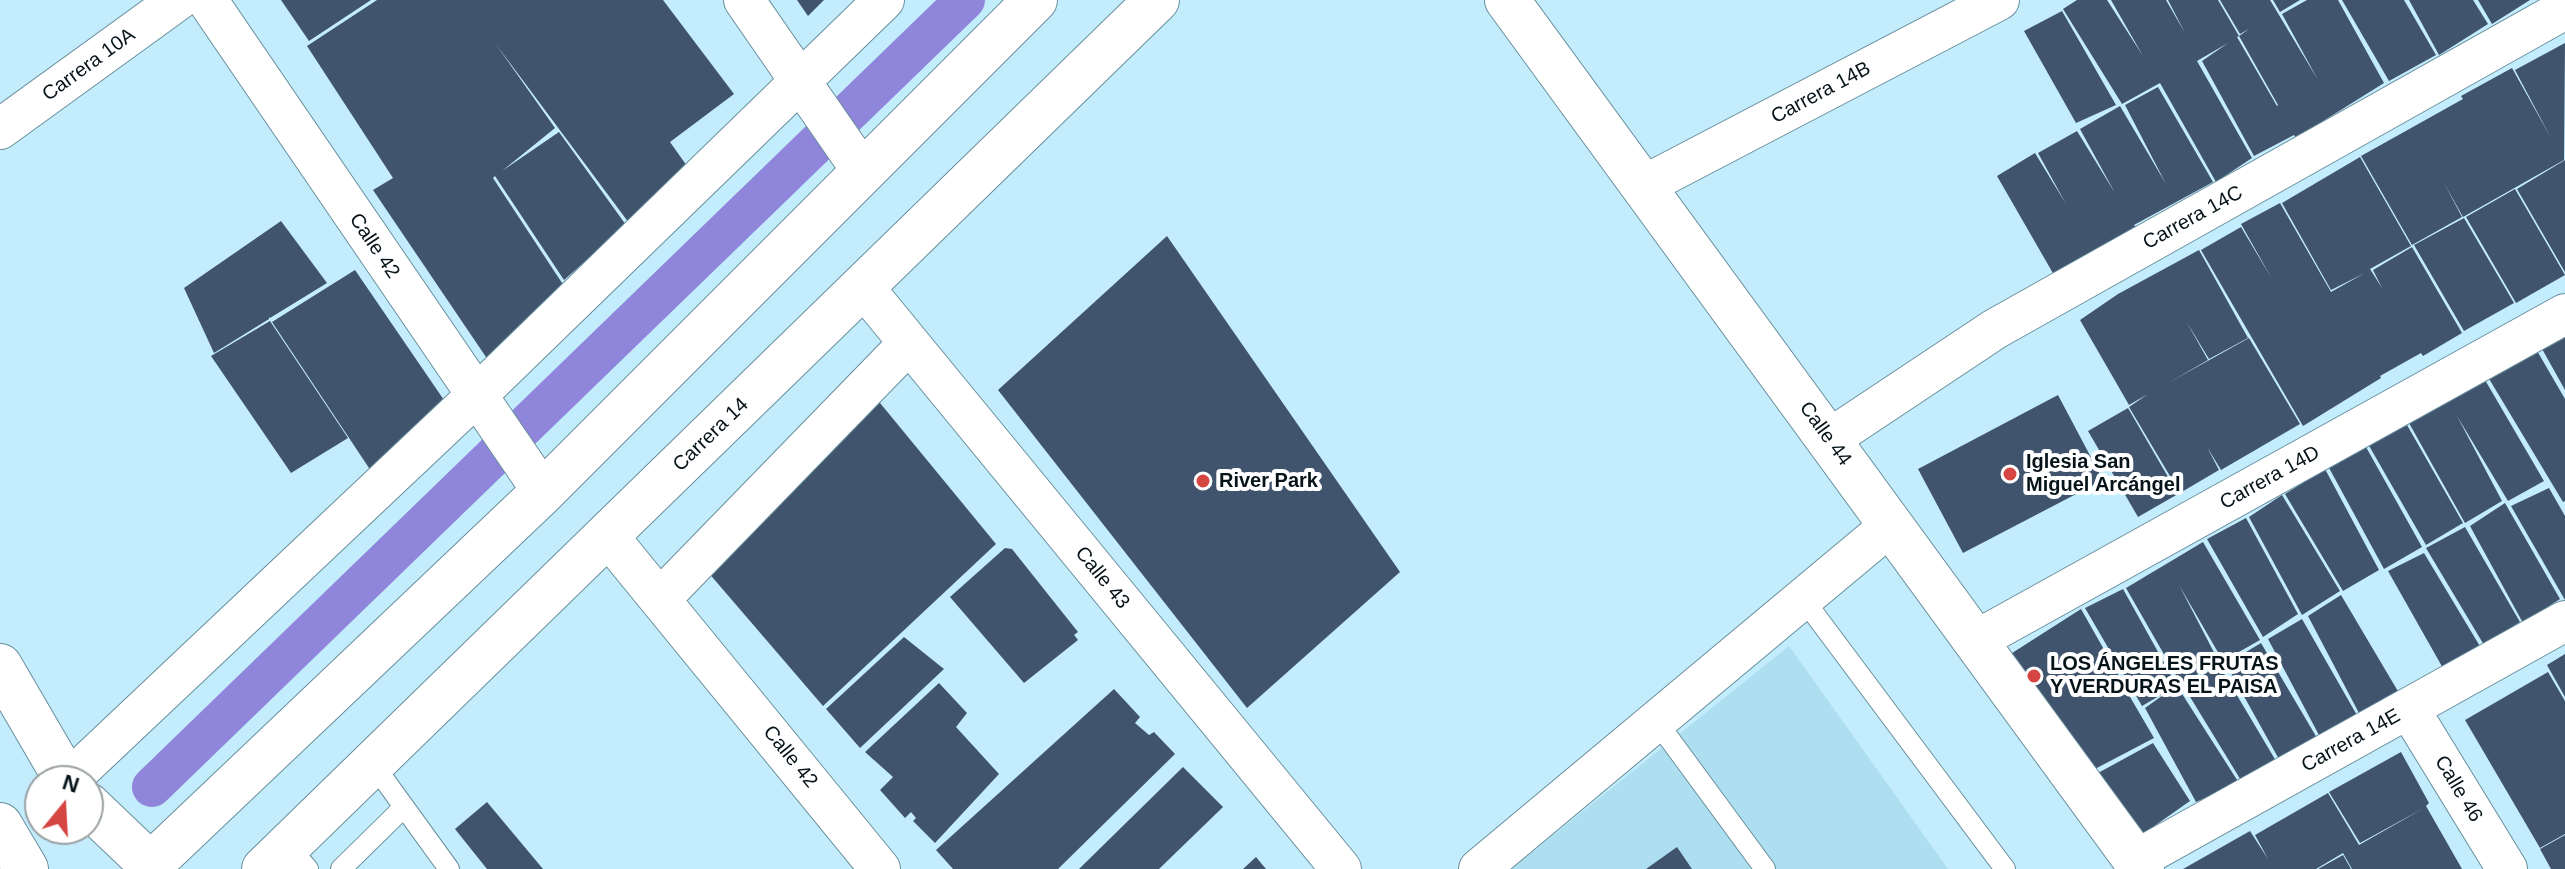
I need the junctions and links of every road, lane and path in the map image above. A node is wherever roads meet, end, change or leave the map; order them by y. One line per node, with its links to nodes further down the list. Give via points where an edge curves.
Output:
1 (178, 0): 11 (street, Carrera 10A)
2 (207, 0): 17 (street, Calle 42)
3 (744, 0): 10 (street)
4 (884, 0): 10 (street)
5 (1035, 0): 12 (main road)
6 (1157, 0): 14 (main road, Carrera 14)
7 (1507, 0): 13 (main road, Calle 44)
8 (1999, 0): 13 (street, Carrera 14B)
9 (2565, 9): 18 (street, Carrera 14C, via 1995,329)
10 (808, 92): 12 (street); 17 (street)
11 (0, 129)
12 (856, 161): 19 (main road)
13 (1643, 186): 18 (main road, Calle 44)
14 (864, 288): 16 (street, Calle 43); 21 (main road, Carrera 14)
15 (2565, 314): 25 (street, Carrera 14D)
16 (909, 343): 22 (street); 42 (street, Calle 43)
17 (484, 408): 19 (street, Calle 42); 30 (street)
18 (1828, 440): 20 (main road, Calle 44)
19 (531, 475): 37 (main road)
20 (1891, 525): 23 (street); 25 (main road, Calle 44)
21 (607, 535): 22 (street, Calle 42); 31 (main road, Carrera 14)
22 (661, 598): 41 (street, Calle 42)
23 (1804, 600): 28 (street); 45 (lane)
24 (2565, 621): 27 (street, Carrera 14E)
25 (1975, 641): 36 (main road, Calle 44)
26 (0, 666): 29 (main road)
27 (2409, 709): 36 (street, Carrera 14E); 46 (street, Calle 46)
28 (1657, 722): 43 (street); 44 (lane)
29 (59, 765)
30 (86, 765)
31 (369, 767): 32 (lane); 35 (main road, Carrera 14)
32 (404, 807): 39 (lane); 40 (lane)
33 (104, 821): 37 (main road)
34 (0, 825): 38 (main road)
35 (287, 861)
36 (2139, 865)
37 (150, 868)
38 (26, 869)
39 (341, 869)
40 (449, 869)
41 (880, 869)
42 (1341, 869)
43 (1479, 869)
44 (1765, 869)
45 (2005, 869)
46 (2507, 869)

